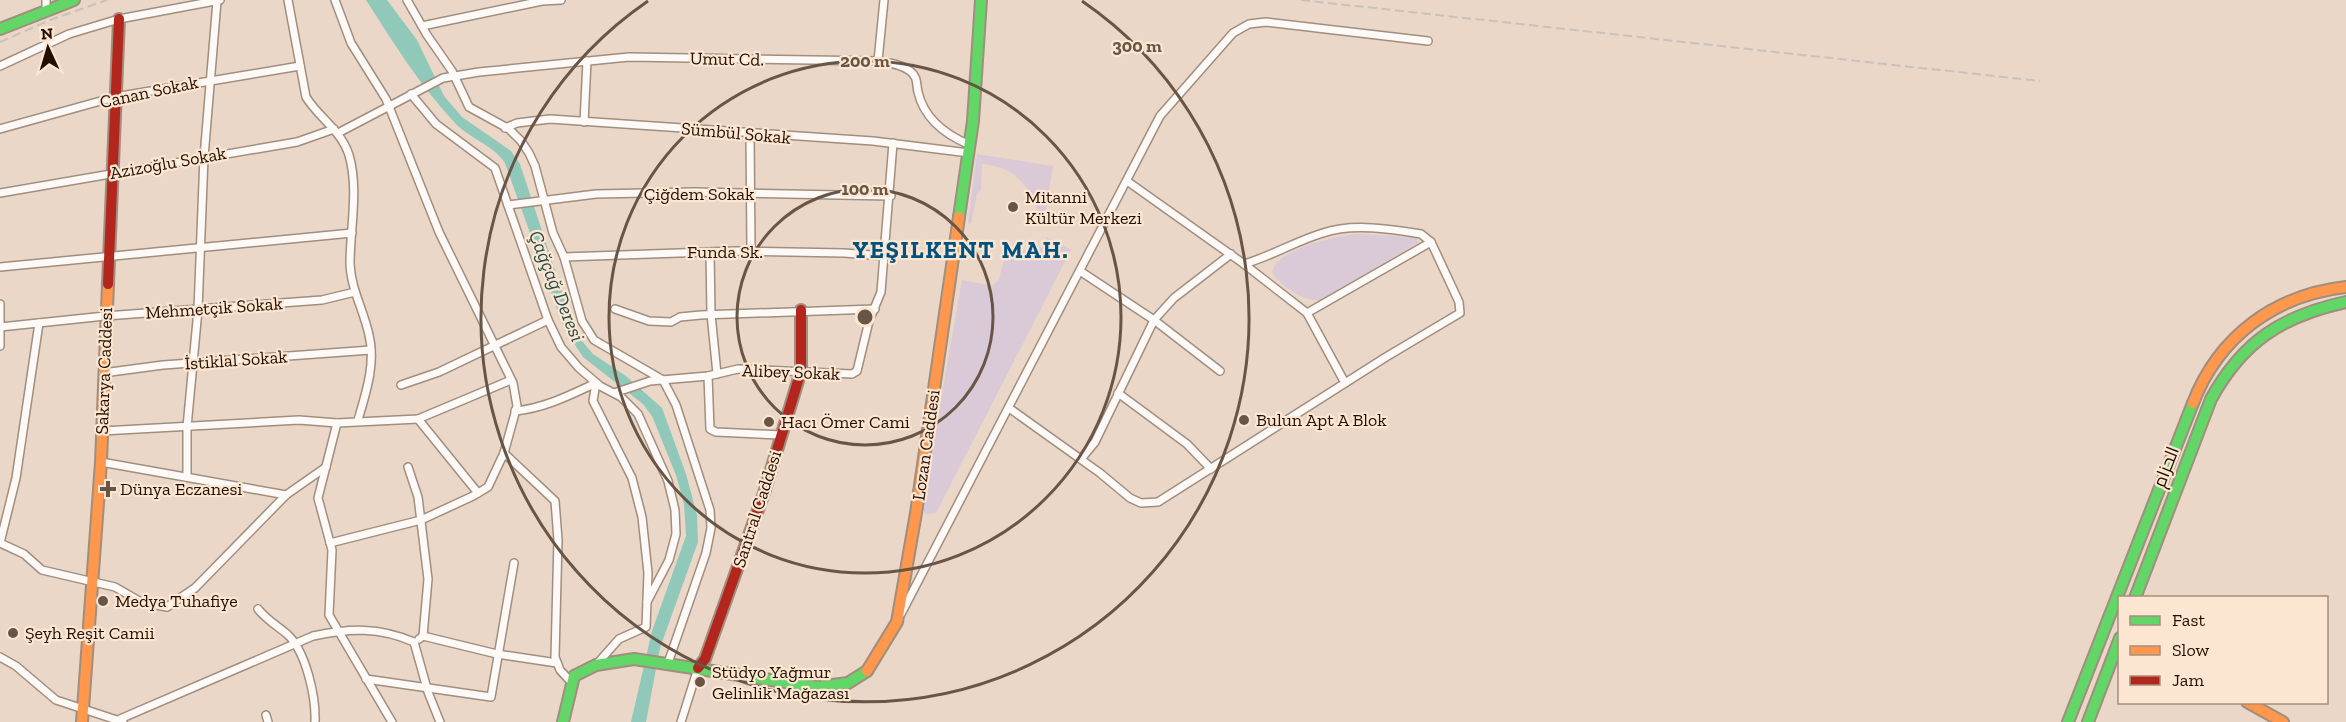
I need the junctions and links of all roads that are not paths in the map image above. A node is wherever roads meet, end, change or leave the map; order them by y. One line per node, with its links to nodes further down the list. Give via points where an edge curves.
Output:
1 (74, 0): 9 (main road)
2 (219, 0): 10 (street); 20 (street)
3 (288, 0): 17 (street)
4 (335, 0): 23 (street, via 351,43)
5 (407, 0): 11 (street)
6 (561, 0): 11 (street)
7 (884, 0): 15 (street)
8 (981, 0): 30 (main road, Lozan Caddesi)
9 (46, 5): 12 (main road)
10 (119, 19): 16 (street, via 69,34); 22 (main road, Sakarya Caddesi)
11 (422, 26): 18 (street)
12 (0, 29)
13 (1428, 41): 33 (street, via 1266,22 1249,24 1233,33 1160,116)
14 (586, 61): 15 (street, Umut Cd., via 629,57); 18 (street, Umut Cd.); 24 (street)
15 (878, 62): 30 (street, Umut Cd., via 909,69 936,125)
16 (0, 66)
17 (300, 66): 20 (street, Canan Sokak); 27 (street, via 306,97)
18 (454, 77): 19 (street, Umut Cd.); 25 (street, via 469,107)
19 (443, 78): 21 (street, Azizoğlu Sokak)
20 (212, 79): 22 (street, Canan Sokak); 31 (street)
21 (411, 94): 23 (street, Azizoğlu Sokak); 38 (street, via 436,124 495,168)
22 (115, 97): 26 (street, Canan Sokak); 32 (main road, Sakarya Caddesi)
23 (389, 105): 27 (street, Azizoğlu Sokak); 67 (street, via 439,232)
24 (584, 122): 25 (street, Sümbül Sokak, via 550,120); 28 (street, Sümbül Sokak)
25 (505, 128): 37 (street, via 521,141 536,166)
26 (0, 129)
27 (336, 131): 31 (street, Azizoğlu Sokak, via 297,142); 39 (street, via 350,156)
28 (750, 134): 29 (street, Sümbül Sokak); 35 (street)
29 (893, 143): 30 (street, Sümbül Sokak); 36 (street, Alibey Sokak)
30 (969, 149): 107 (main road, Lozan Caddesi)
31 (204, 156): 32 (street, Azizoğlu Sokak); 41 (street)
32 (114, 172): 34 (street, Azizoğlu Sokak); 45 (main road, Sakarya Caddesi)
33 (1127, 180): 44 (street); 50 (street)
34 (0, 193)
35 (750, 193): 36 (street, Çiğdem Sokak); 37 (street, Çiğdem Sokak, via 596,194); 42 (street)
36 (891, 196): 46 (street, Alibey Sokak)
37 (541, 200): 38 (street, Çiğdem Sokak); 47 (street)
38 (511, 204): 62 (street)
39 (352, 232): 41 (street); 52 (street, via 350,266)
40 (1431, 242): 48 (street, via 1410,232 1341,229 1323,232); 59 (street); 78 (street, via 1459,302 1460,313)
41 (201, 248): 45 (street); 57 (street)
42 (751, 251): 43 (street, Funda Sk.); 46 (street, Funda Sk.)
43 (710, 252): 47 (street, Funda Sk.); 60 (street)
44 (1232, 254): 48 (street); 63 (street, via 1174,298)
45 (110, 256): 49 (street); 61 (main road, Sakarya Caddesi)
46 (885, 256): 56 (street, Alibey Sokak)
47 (564, 257): 76 (street, via 582,321 594,340)
48 (1244, 264): 59 (street)
49 (0, 267)
50 (1080, 271): 63 (street); 82 (street)
51 (2346, 287): 131 (main road, الحزام, via 2303,296 2268,311 2239,332 2208,368)
52 (355, 292): 57 (street, Mehmetçik Sokak, via 322,300); 68 (street, via 370,336)
53 (2346, 302): 104 (main road, الحزام, via 2286,319 2246,347 2225,372)
54 (0, 304): 65 (street)
55 (615, 309): 60 (street, via 649,321 671,322 680,317)
56 (875, 309): 58 (street); 70 (street, Alibey Sokak, via 857,371)
57 (198, 310): 61 (street, Mehmetçik Sokak); 69 (street)
58 (801, 310): 60 (street); 70 (main road, Santral Caddesi)
59 (1307, 313): 78 (street)
60 (711, 314): 73 (street)
61 (105, 316): 64 (street, Mehmetçik Sokak); 72 (main road, Sakarya Caddesi)
62 (548, 320): 67 (street); 77 (street, via 561,347)
63 (1154, 320): 71 (street); 81 (street)
64 (39, 324): 65 (street, Mehmetçik Sokak); 100 (street, via 16,478)
65 (1, 327): 66 (street)
66 (0, 345)
67 (493, 346): 75 (street); 79 (street)
68 (370, 350): 69 (street, İstiklal Sokak); 85 (street, via 368,388)
69 (193, 363): 72 (street, İstiklal Sokak); 87 (street)
70 (801, 371): 73 (street, Alibey Sokak, via 738,369); 89 (main road, Santral Caddesi)
71 (1220, 371)
72 (103, 373): 88 (main road, Sakarya Caddesi)
73 (717, 374): 74 (street, Alibey Sokak)
74 (708, 376): 76 (street, Alibey Sokak); 89 (street, via 710,429)
75 (511, 380): 83 (street); 84 (street)
76 (663, 380): 80 (street, Alibey Sokak); 115 (street, via 676,405 700,478 711,528 706,553)
77 (596, 383): 80 (street); 83 (street, via 562,399); 105 (street, via 592,401 632,478 642,517)
78 (1345, 383): 95 (street)
79 (401, 385)
80 (614, 393): 105 (street, via 638,414 668,481 675,510 676,534 669,560)
81 (1118, 393): 91 (street, via 1095,442); 95 (street, via 1187,444)
82 (1009, 408): 91 (street); 107 (street)
83 (515, 411): 90 (street)
84 (418, 419): 85 (street); 97 (street)
85 (358, 420): 86 (street)
86 (337, 423): 87 (street, via 299,420); 93 (street)
87 (187, 427): 88 (street); 96 (street)
88 (102, 431): 92 (main road, Sakarya Caddesi)
89 (781, 435): 118 (main road, Santral Caddesi, via 745,552 705,659)
90 (504, 453): 97 (street, via 488,487); 116 (street, via 555,501)
91 (1081, 459): 95 (street, via 1130,498 1149,504)
92 (101, 462): 96 (street); 103 (main road, Sakarya Caddesi)
93 (326, 467): 98 (street); 101 (street, via 318,498)
94 (408, 467): 99 (street)
95 (1211, 469)
96 (187, 477): 98 (street)
97 (478, 493): 99 (street)
98 (286, 495): 103 (street, via 175,604 156,606)
99 (421, 520): 101 (street); 109 (street, via 428,579)
100 (0, 543): 103 (street, via 24,554 42,570)
101 (330, 543): 108 (street, via 329,615)
102 (514, 563): 113 (street)
103 (90, 582): 123 (main road, Sakarya Caddesi)
104 (2135, 596)
105 (647, 602): 117 (street, via 646,627 619,639)
106 (258, 609): 112 (street)
107 (897, 622): 118 (main road, Lozan Caddesi, via 870,669 848,683 817,687)
108 (338, 631): 110 (street, via 390,631); 112 (street); 119 (street)
109 (423, 636): 110 (street); 113 (street)
110 (414, 642): 121 (street)
111 (2118, 643): 132 (main road)
112 (294, 644): 124 (street); 126 (street, via 308,674)
113 (497, 654): 116 (street); 121 (street, via 491,697)
114 (0, 657): 123 (street, via 56,700)
115 (664, 662): 117 (main road, Lozan Caddesi, via 634,659); 118 (main road, Lozan Caddesi)
116 (557, 663): 120 (street)
117 (596, 665): 120 (main road, via 574,676)
118 (698, 668): 130 (street)
119 (366, 680): 121 (street); 127 (street)
120 (572, 683): 129 (main road)
121 (427, 687): 128 (street)
122 (2251, 704): 133 (main road)
123 (84, 709): 124 (street); 125 (main road, Sakarya Caddesi)
124 (122, 721)
125 (82, 722)
126 (315, 722)
127 (392, 722)
128 (440, 722)
129 (563, 722)
130 (681, 722)
131 (2068, 722)
132 (2088, 722)
133 (2283, 722)

